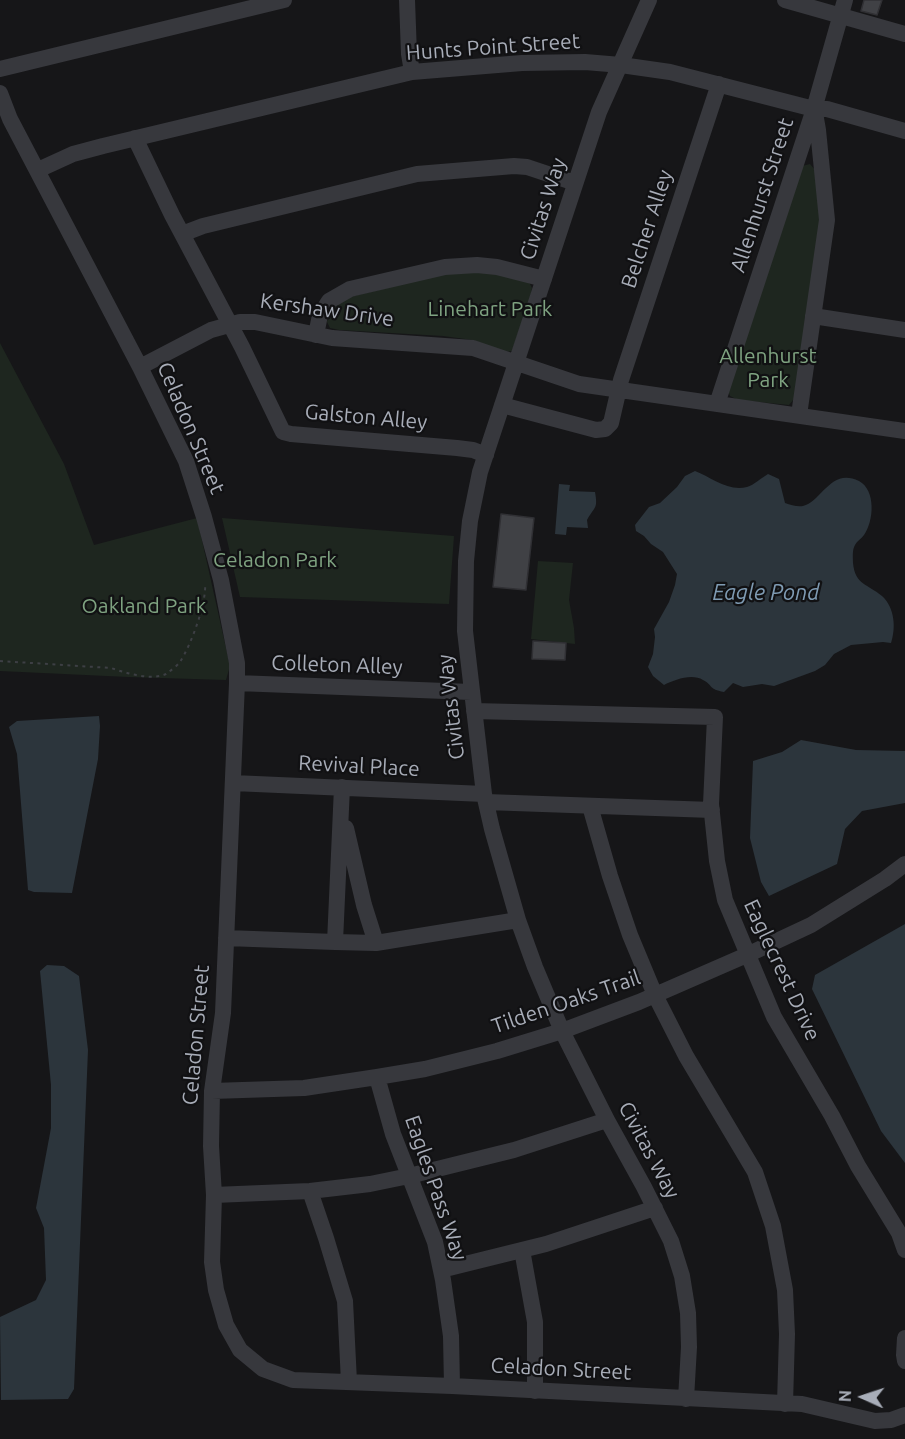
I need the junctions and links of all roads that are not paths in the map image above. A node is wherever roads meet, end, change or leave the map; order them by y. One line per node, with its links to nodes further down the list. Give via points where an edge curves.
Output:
1 (284, 0): 8 (street)
2 (407, 0): 9 (street)
3 (649, 0): 7 (street, Civitas Way)
4 (786, 0): 5 (street)
5 (843, 8): 6 (street); 12 (street, Allenhurst Street)
6 (905, 34)
7 (621, 65): 9 (street, Hunts Point Street, via 522,63); 10 (street, Hunts Point Street); 16 (street, Civitas Way, via 599,112)
8 (0, 69)
9 (412, 72): 14 (street, Hunts Point Street)
10 (719, 84): 12 (street, Hunts Point Street); 25 (street, Belcher Alley)
11 (0, 93): 15 (street, Celadon Street)
12 (814, 109): 13 (street, Hunts Point Street, via 827,109); 19 (street, via 827,220); 26 (street, Allenhurst Street)
13 (905, 131)
14 (135, 138): 15 (street, Hunts Point Street, via 73,154); 17 (street, Galston Alley)
15 (38, 170): 24 (street, Celadon Street)
16 (575, 183): 17 (street, via 514,166 417,174); 18 (street, Civitas Way)
17 (182, 234): 20 (street, Galston Alley)
18 (544, 279): 22 (street, via 477,265 445,267 360,286 329,301 320,315); 23 (street, Civitas Way)
19 (813, 316): 21 (street); 28 (street)
20 (230, 324): 22 (street, Kershaw Drive, via 255,322); 24 (street, Kershaw Drive); 30 (street, Galston Alley, via 283,432 457,447)
21 (905, 330)
22 (316, 334): 23 (street, Kershaw Drive, via 473,348)
23 (516, 362): 25 (street, Kershaw Drive, via 579,384); 27 (street, Civitas Way)
24 (140, 367): 31 (street, Celadon Street, via 186,461 204,517 231,628)
25 (619, 390): 26 (street, Kershaw Drive); 27 (street, Belcher Alley, via 611,423 605,429)
26 (717, 404): 28 (street, Kershaw Drive)
27 (502, 405): 30 (street, Civitas Way)
28 (799, 415): 29 (street, Kershaw Drive)
29 (905, 430)
30 (486, 455): 32 (street, Civitas Way, via 470,521 466,561 465,631)
31 (237, 683): 32 (street, Colleton Alley); 34 (street, Celadon Street)
32 (471, 692): 33 (street, Civitas Way)
33 (474, 711): 36 (street, Civitas Way); 38 (street, Eaglecrest Drive, via 715,717)
34 (233, 783): 35 (street, Revival Place); 42 (street, Celadon Street)
35 (342, 787): 36 (street, Revival Place); 39 (street)
36 (485, 798): 37 (street, Revival Place); 41 (street, Civitas Way)
37 (590, 806): 38 (street, Revival Place); 46 (street, via 610,876)
38 (712, 810): 45 (street, Eaglecrest Drive, via 725,900)
39 (341, 818): 43 (street); 44 (street)
40 (905, 864): 45 (street, Tilden Oaks Trail, via 811,925)
41 (518, 920): 44 (street); 47 (street, Civitas Way)
42 (226, 938): 43 (street); 49 (street, Celadon Street, via 223,1013)
43 (335, 942): 44 (street)
44 (376, 943)
45 (748, 954): 46 (street, Tilden Oaks Trail); 55 (street, Eaglecrest Drive, via 774,1017 858,1166)
46 (655, 995): 47 (street, Tilden Oaks Trail); 65 (street, via 686,1056 755,1172 773,1226 785,1290)
47 (562, 1031): 48 (street, Tilden Oaks Trail, via 497,1051); 50 (street, Civitas Way)
48 (377, 1077): 49 (street, Tilden Oaks Trail, via 304,1088); 51 (street, Eagles Pass Way)
49 (212, 1091): 53 (street, Celadon Street)
50 (607, 1120): 51 (street, via 513,1150); 54 (street, Civitas Way)
51 (409, 1176): 52 (street); 58 (street, Eagles Pass Way, via 435,1242)
52 (310, 1191): 53 (street); 61 (street, via 345,1301)
53 (214, 1195): 61 (street, Celadon Street, via 212,1262 216,1290 226,1325 240,1350 263,1369 293,1380)
54 (655, 1208): 56 (street); 64 (street, Civitas Way, via 682,1276 688,1313)
55 (902, 1231): 57 (street, Eaglecrest Drive)
56 (522, 1250): 58 (street); 63 (street, via 534,1322)
57 (905, 1250)
58 (441, 1270): 62 (street, Eagles Pass Way, via 451,1336)
59 (905, 1338): 60 (street)
60 (905, 1361)
61 (349, 1382): 62 (street, Celadon Street)
62 (452, 1386): 63 (street, Celadon Street)
63 (535, 1391): 64 (street, Celadon Street)
64 (686, 1399): 65 (street, Celadon Street)
65 (785, 1404): 66 (street, Celadon Street, via 802,1404 875,1421)
66 (905, 1415)

